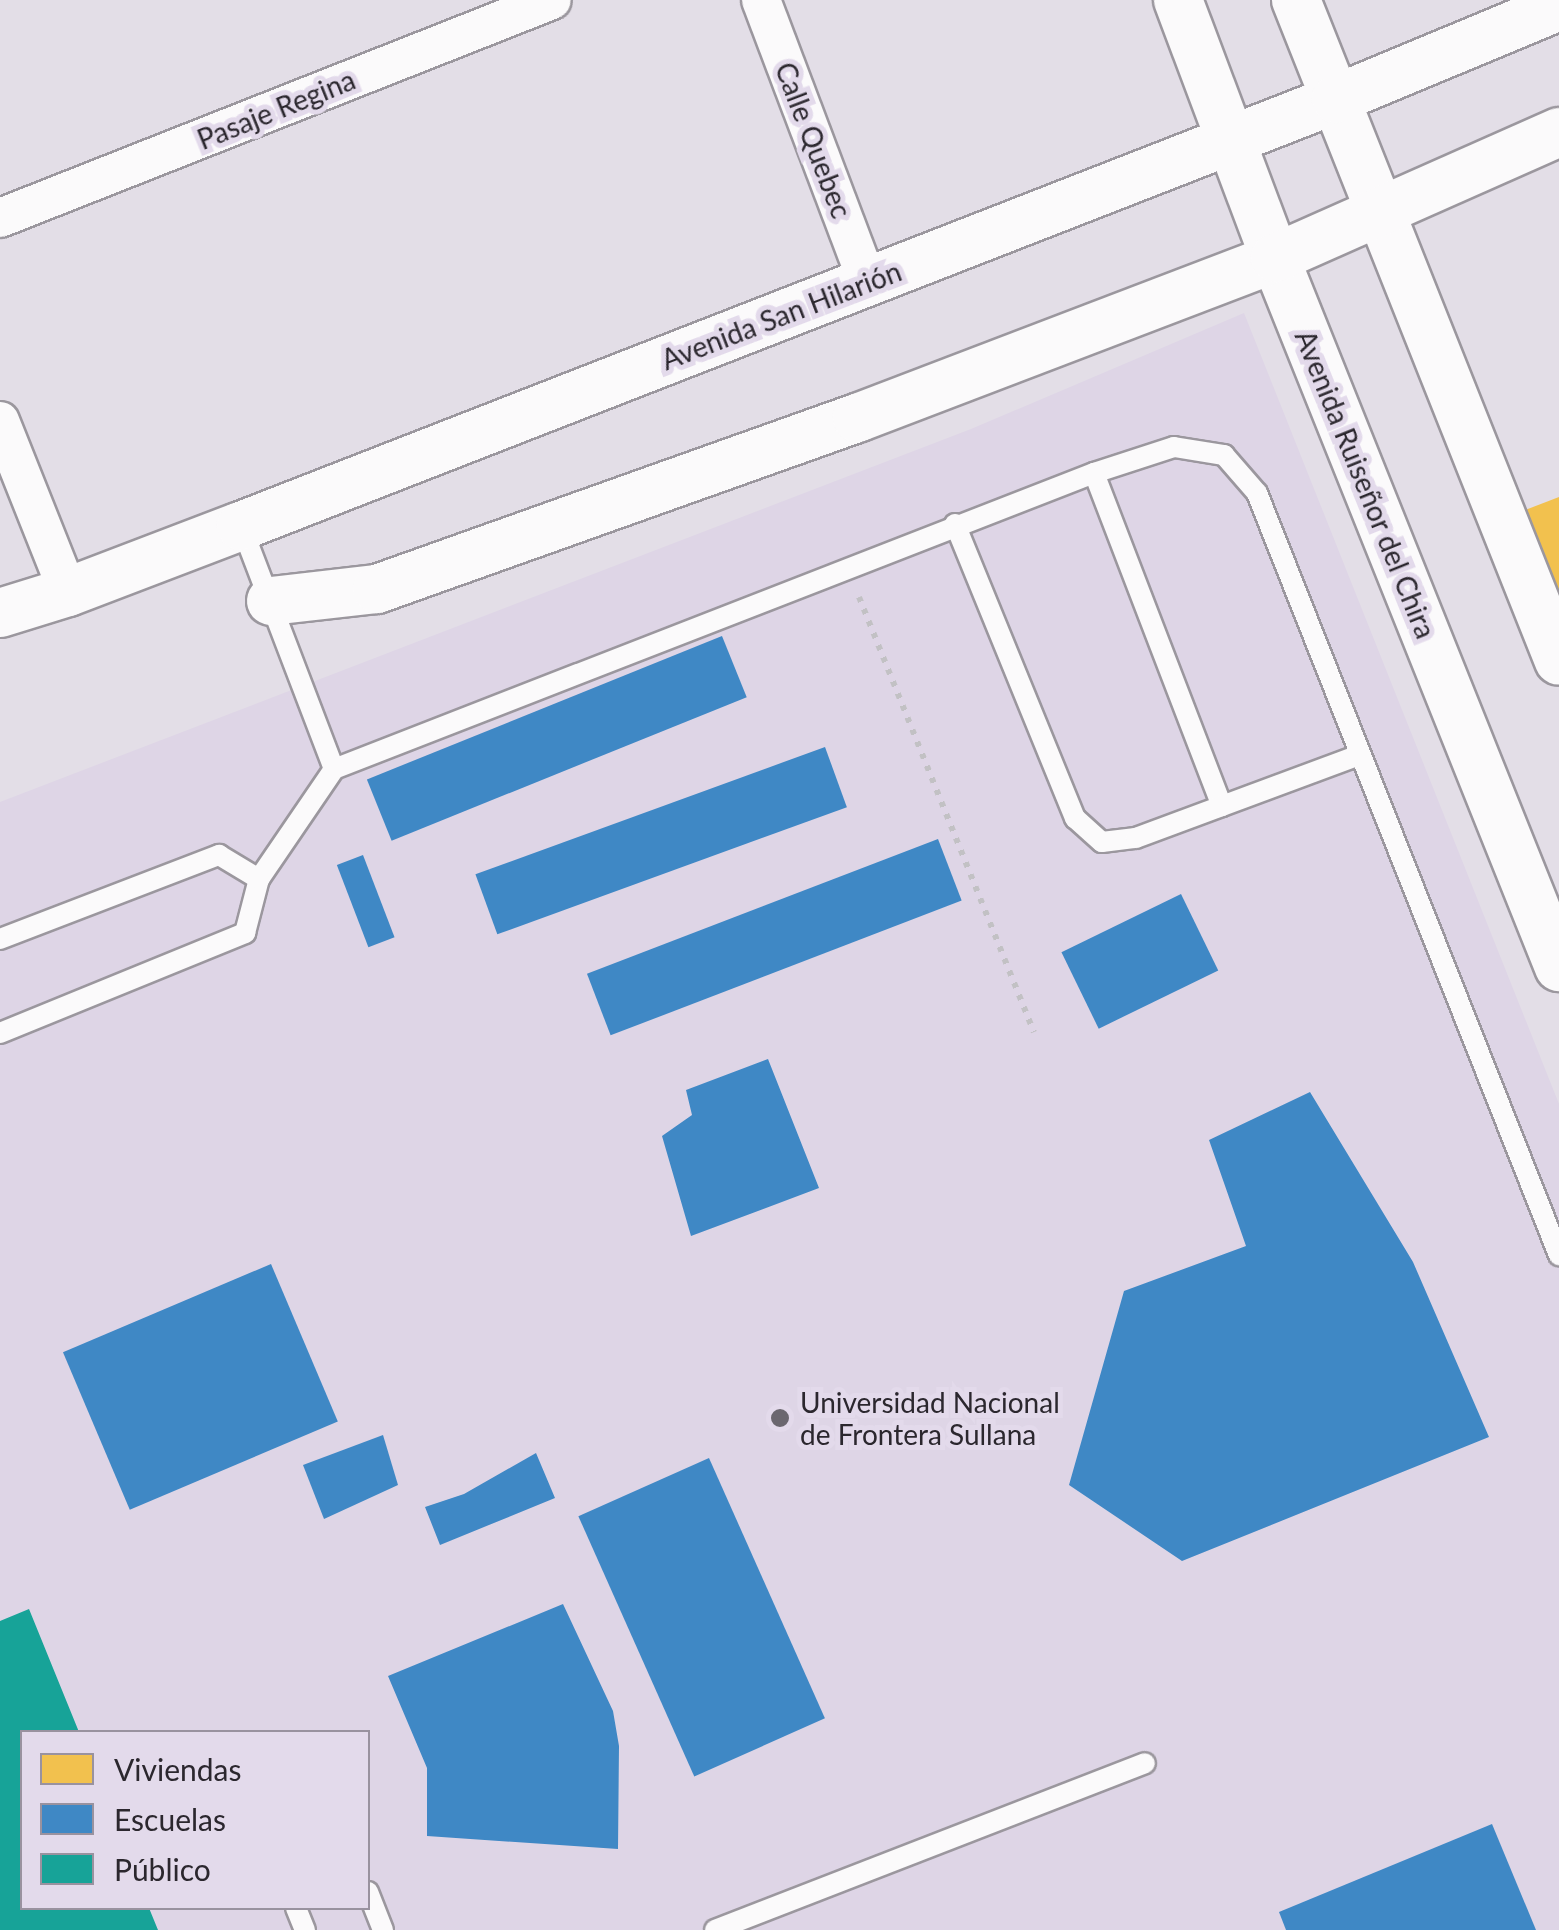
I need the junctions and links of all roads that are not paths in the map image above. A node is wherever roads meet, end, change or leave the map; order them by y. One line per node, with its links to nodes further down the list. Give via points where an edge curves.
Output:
1 (552, 0): 10 (street, Pasaje Regina)
2 (762, 0): 12 (street, Calle Quebec)
3 (1178, 0): 8 (street, Avenida Ruiseñor del Chira)
4 (1296, 0): 6 (street)
5 (1559, 6): 6 (street, Avenida San Hilarión)
6 (1336, 99): 8 (street, Avenida San Hilarión); 9 (street)
7 (1559, 132): 9 (street)
8 (1233, 139): 11 (street, Avenida Ruiseñor del Chira); 12 (street, Avenida San Hilarión)
9 (1381, 210): 11 (street); 20 (street)
10 (0, 218)
11 (1275, 258): 18 (street, via 857,418 376,589); 26 (street, Avenida Ruiseñor del Chira)
12 (867, 281): 16 (street, Avenida San Hilarión)
13 (0, 421): 17 (street)
14 (1094, 473): 15 (lane); 21 (lane, via 1174,448 1224,456 1257,493); 23 (lane)
15 (955, 524): 22 (lane); 23 (lane, via 1075,818 1102,842 1136,838)
16 (241, 526): 17 (street, Avenida San Hilarión); 18 (lane)
17 (68, 592): 19 (street, Avenida San Hilarión)
18 (270, 601): 22 (lane)
19 (0, 613)
20 (1559, 661)
21 (1358, 755): 23 (lane); 28 (lane)
22 (334, 769): 24 (lane)
23 (1222, 806)
24 (259, 879): 25 (lane, via 219,854); 27 (lane, via 245,933)
25 (0, 939)
26 (1559, 967)
27 (0, 1033)
28 (1559, 1255)
29 (1145, 1763): 32 (lane)
30 (370, 1897): 31 (lane)
31 (383, 1930)
32 (715, 1930)

